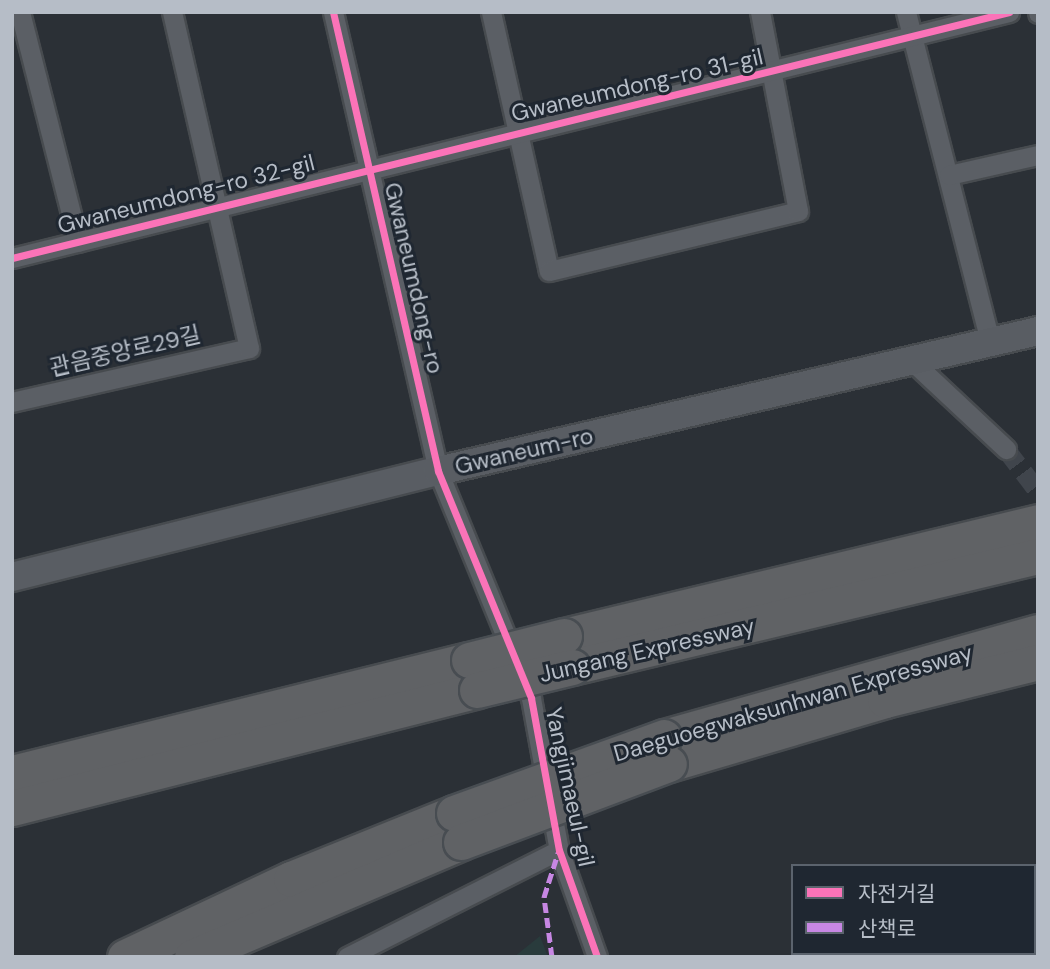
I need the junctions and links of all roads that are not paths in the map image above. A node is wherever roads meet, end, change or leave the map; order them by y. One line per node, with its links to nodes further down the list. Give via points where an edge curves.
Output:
1 (20, 12): 15 (street, Gwaneumdong-ro 32-gil)
2 (172, 12): 14 (street, Gwaneumdong-ro 32-gil)
3 (333, 12): 12 (street, Gwaneumdong-ro)
4 (491, 12): 10 (street)
5 (760, 12): 9 (street, Gwaneumdong-ro 31-gil)
6 (906, 12): 8 (street)
7 (1009, 12): 8 (street, Gwaneumdong-ro 31-gil)
8 (912, 35): 9 (street, Gwaneumdong-ro 31-gil); 13 (street)
9 (773, 73): 10 (street, Gwaneumdong-ro 31-gil); 10 (street, Gwaneumdong-ro 31-gil, via 798,211 549,271)
10 (519, 133): 12 (street, Gwaneumdong-ro 31-gil)
11 (1038, 155): 13 (street)
12 (370, 167): 14 (street, Gwaneumdong-ro 32-gil); 23 (street, Gwaneumdong-ro)
13 (949, 176): 18 (street)
14 (214, 207): 15 (street, Gwaneumdong-ro 32-gil); 19 (street, Gwaneumdong-ro 32-gil)
15 (78, 242): 16 (street, Gwaneumdong-ro 32-gil)
16 (12, 258)
17 (1038, 331): 18 (main road, Gwaneum-ro)
18 (990, 342): 20 (main road, Gwaneum-ro)
19 (249, 348): 21 (street, 관음중앙로29길)
20 (912, 361): 22 (street); 23 (main road, Gwaneum-ro)
21 (12, 402)
22 (1006, 449)
23 (438, 471): 26 (main road, Gwaneum-ro); 35 (street, Yangjimaeul-gil, via 531,698)
24 (1038, 522): 28 (highway, Jungang Expressway)
25 (1038, 556): 28 (highway, Jungang Expressway)
26 (12, 577)
27 (1038, 632): 31 (highway, Daeguoegwaksunhwan Expressway)
28 (568, 652): 30 (highway, Jungang Expressway, bridge)
29 (1038, 662): 31 (highway, Daeguoegwaksunhwan Expressway)
30 (473, 675): 32 (highway, Jungang Expressway); 33 (highway, Jungang Expressway)
31 (667, 751): 34 (highway, Daeguoegwaksunhwan Expressway, bridge)
32 (12, 773)
33 (12, 808)
34 (458, 828): 36 (highway, Daeguoegwaksunhwan Expressway, via 291,879); 37 (highway, Daeguoegwaksunhwan Expressway)
35 (559, 850): 38 (street); 39 (street, Yangjimaeul-gil)
36 (125, 957)
37 (192, 957)
38 (347, 957)
39 (597, 957)

